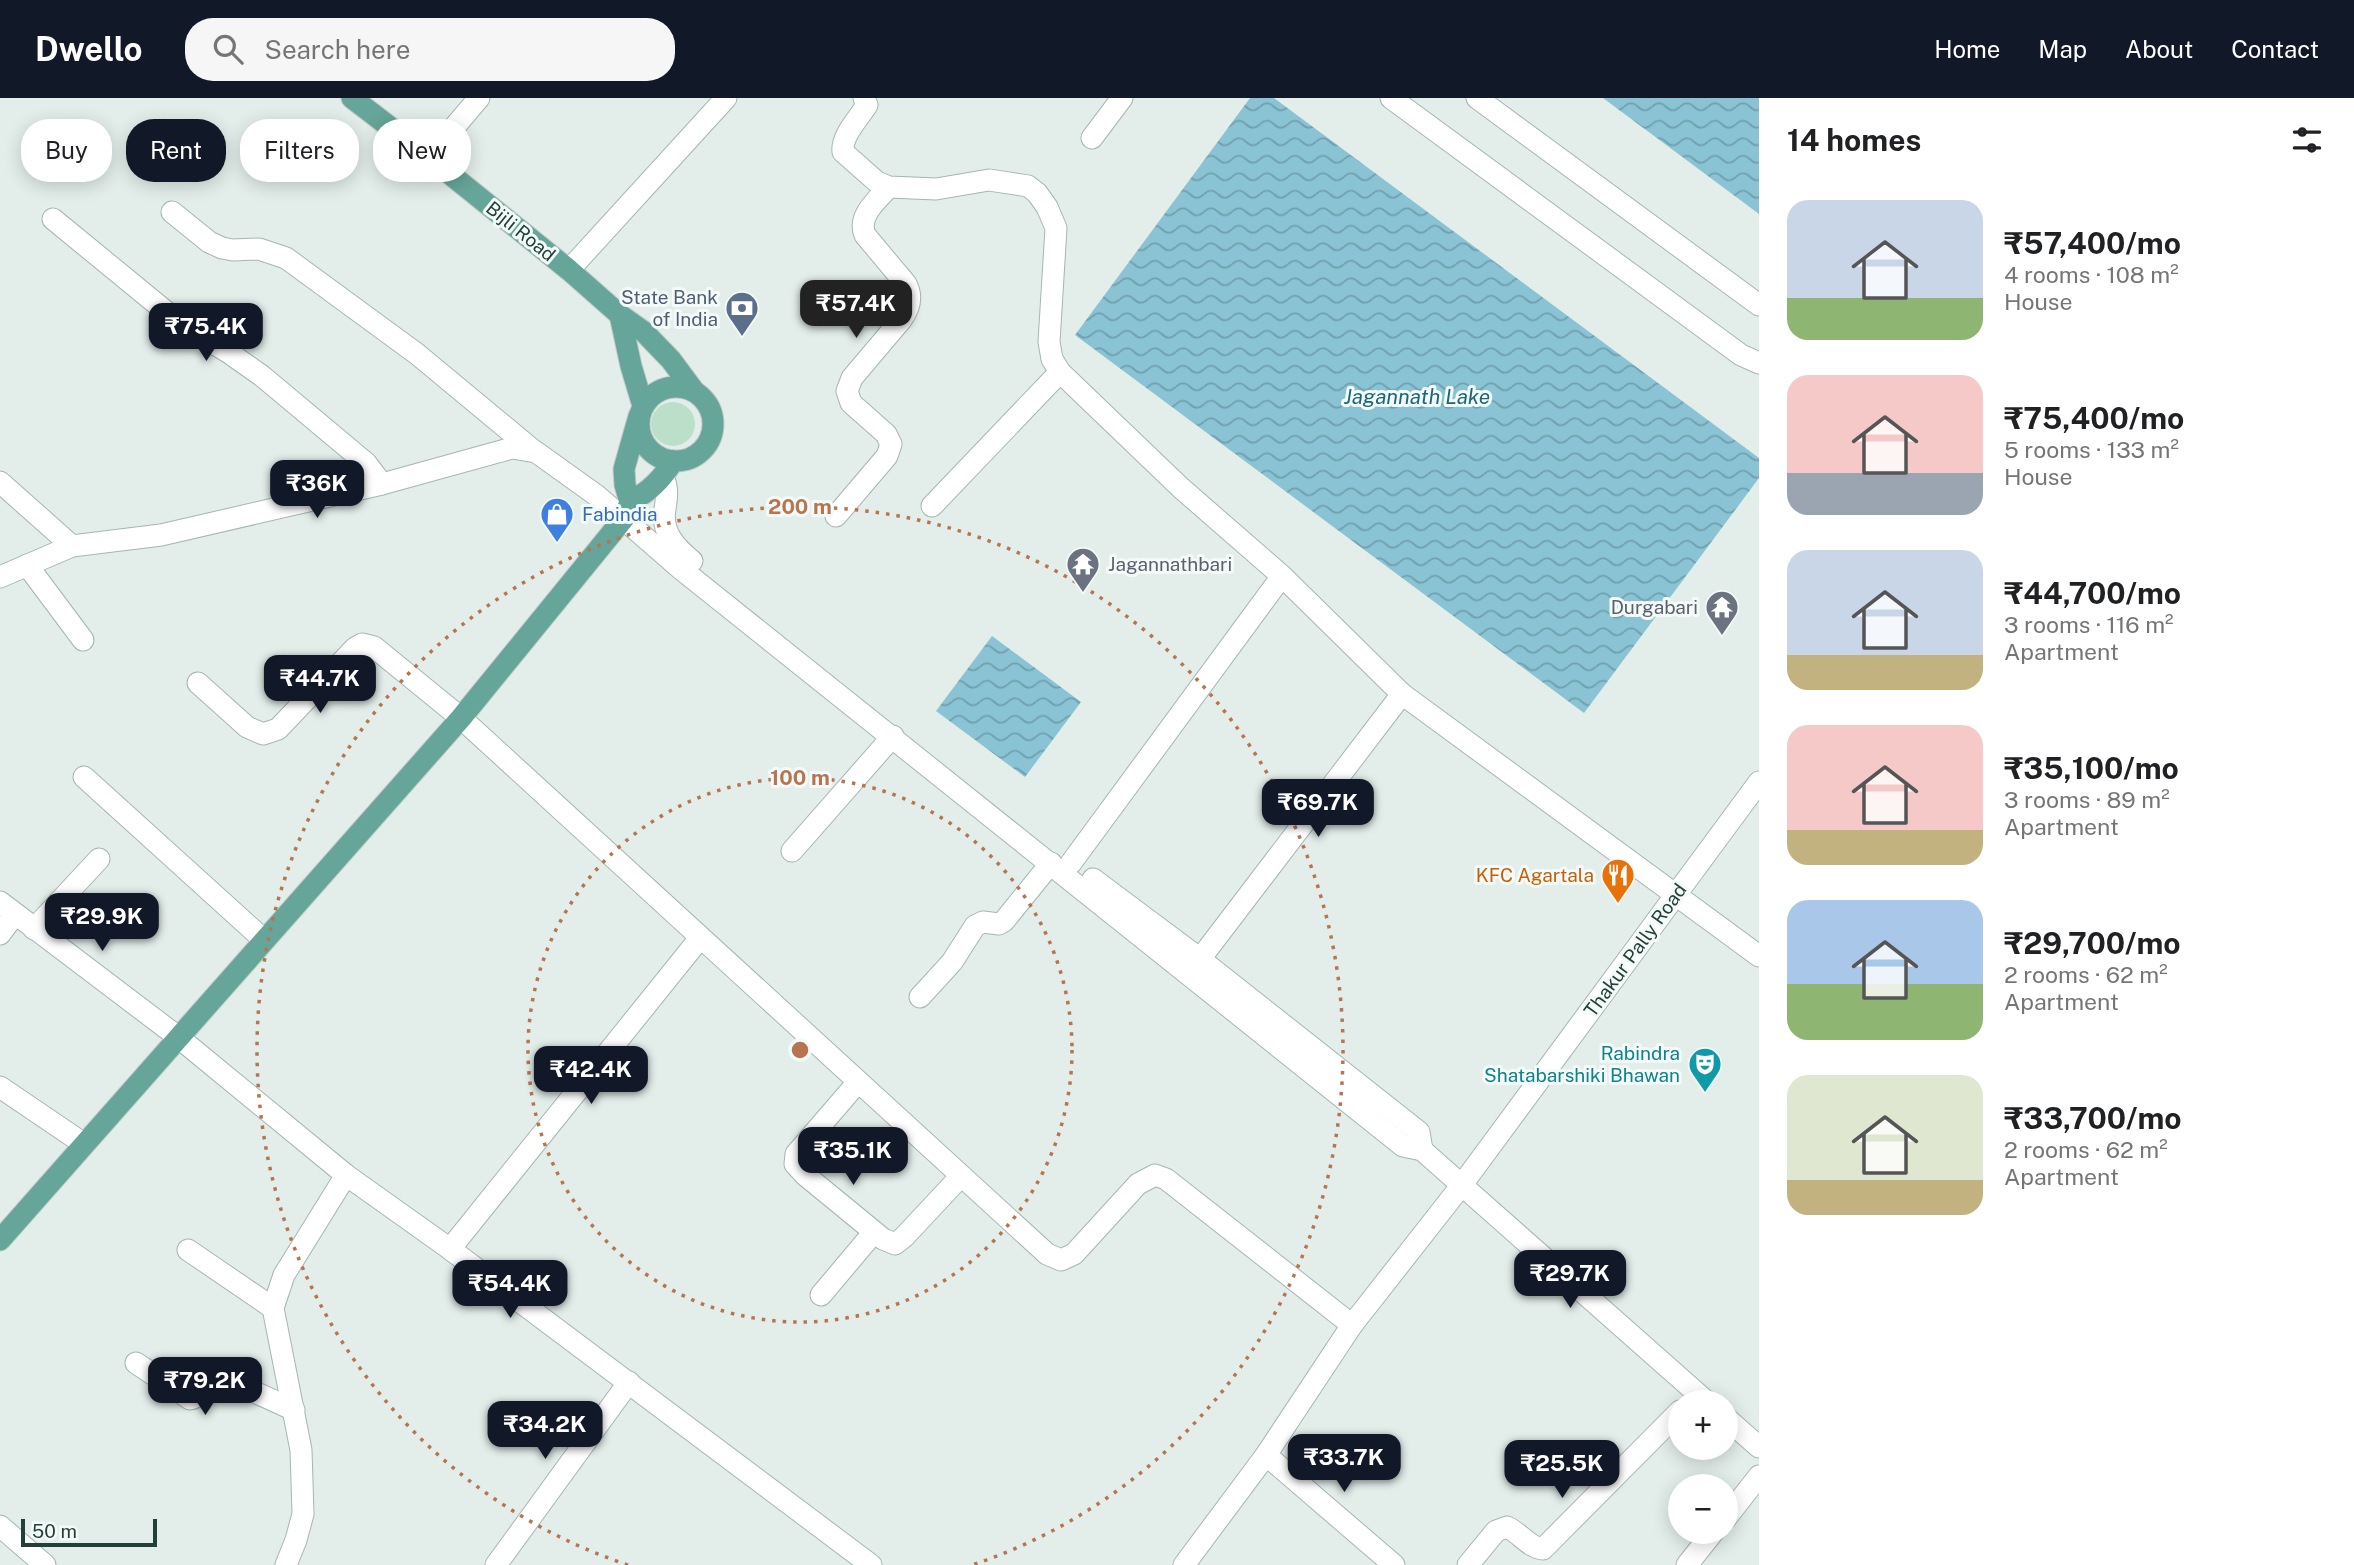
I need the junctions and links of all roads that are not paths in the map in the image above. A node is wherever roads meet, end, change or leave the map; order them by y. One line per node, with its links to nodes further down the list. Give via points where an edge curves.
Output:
1 (352, 98): 8 (main road, Bijli Road)
2 (479, 98): 9 (street)
3 (726, 98): 15 (street)
4 (864, 98): 12 (street, via 867,105 845,139 843,152)
5 (1122, 98): 10 (street)
6 (1391, 98): 18 (street, via 1741,355)
7 (1478, 98): 16 (street)
8 (379, 119)
9 (461, 119)
10 (1092, 138)
11 (460, 182): 15 (main road, Bijli Road)
12 (889, 187): 19 (street, via 936,189 989,180 1028,186 1038,194 1056,228 1049,342); 28 (street, via 865,215 862,229 910,291 908,311 852,378 847,391 851,402 891,444 887,456)
13 (172, 212): 22 (street, via 209,243 233,250 259,249 286,258 417,354)
14 (53, 219): 25 (street, via 181,324 262,376 366,463)
15 (569, 270): 17 (main road, Bijli Road)
16 (1759, 305)
17 (620, 316): 20 (main road, Bijli Road, via 656,342); 21 (main road)
18 (1759, 363)
19 (1060, 372): 26 (street); 31 (street, via 1181,488)
20 (694, 391): 21 (main road, via 667,387 654,393); 23 (main road, via 712,411 711,439 692,458)
21 (641, 411): 23 (main road, via 639,430 644,443 665,460); 27 (main road, via 624,469)
22 (536, 453): 25 (street, via 512,448 489,452); 27 (street, via 596,495)
23 (668, 469): 27 (main road); 42 (street, via 664,525 681,552)
24 (0, 482): 29 (street)
25 (382, 484): 29 (street, via 161,535)
26 (932, 506)
27 (627, 510): 36 (main road); 37 (street, via 681,569)
28 (836, 516)
29 (72, 547): 30 (street)
30 (27, 565): 32 (street); 33 (street)
31 (1282, 576): 35 (street); 42 (street)
32 (0, 577)
33 (83, 640)
34 (198, 683): 36 (street, via 247,727 269,733 362,644 374,647)
35 (1402, 694): 43 (street); 50 (street)
36 (461, 718): 47 (street); 48 (main road)
37 (893, 736): 40 (street); 42 (street)
38 (84, 777): 48 (street)
39 (1759, 782): 43 (street, Thakur Pally Road)
40 (792, 851)
41 (99, 859): 45 (street)
42 (1061, 863): 50 (street); 51 (street, via 999,924 975,926); 56 (street, via 1403,1146)
43 (1675, 895): 49 (street); 59 (street, Thakur Pally Road)
44 (7, 908): 45 (street); 46 (street)
45 (34, 929): 52 (street)
46 (0, 934)
47 (700, 938): 53 (street); 62 (street)
48 (264, 940): 52 (main road)
49 (1759, 956)
50 (1200, 959): 56 (street, via 1419,1132)
51 (920, 997)
52 (178, 1037): 55 (main road); 57 (street)
53 (858, 1082): 58 (street); 60 (street, via 794,1158 805,1175)
54 (0, 1087): 55 (street)
55 (84, 1144): 61 (main road)
56 (1422, 1150): 59 (street)
57 (346, 1175): 62 (street); 65 (street, via 284,1275)
58 (961, 1176): 60 (street, via 899,1241 890,1243); 66 (street, via 1047,1254 1061,1260 1074,1254 1138,1184 1155,1175)
59 (1461, 1186): 66 (street, Thakur Pally Road); 69 (street)
60 (874, 1232): 64 (street)
61 (0, 1240)
62 (450, 1249): 68 (street)
63 (188, 1250): 65 (street)
64 (821, 1295)
65 (273, 1308): 70 (street)
66 (1352, 1325): 74 (street, Thakur Pally Road)
67 (136, 1363): 70 (street, via 190,1399 197,1398 209,1383 223,1380)
68 (629, 1382): 81 (street); 82 (street)
69 (1688, 1390)
70 (295, 1410): 80 (street, via 303,1514)
71 (1668, 1423): 85 (street, via 1543,1549 1536,1549 1507,1527 1496,1531)
72 (1738, 1429): 73 (street)
73 (1759, 1447)
74 (1266, 1455): 83 (street, Thakur Pally Road); 84 (street)
75 (1759, 1476): 76 (street)
76 (1738, 1503)
77 (0, 1527): 79 (street)
78 (1704, 1544): 86 (street)
79 (45, 1565)
80 (286, 1565)
81 (496, 1565)
82 (871, 1565)
83 (1184, 1565)
84 (1394, 1565)
85 (1468, 1565)
86 (1687, 1565)

